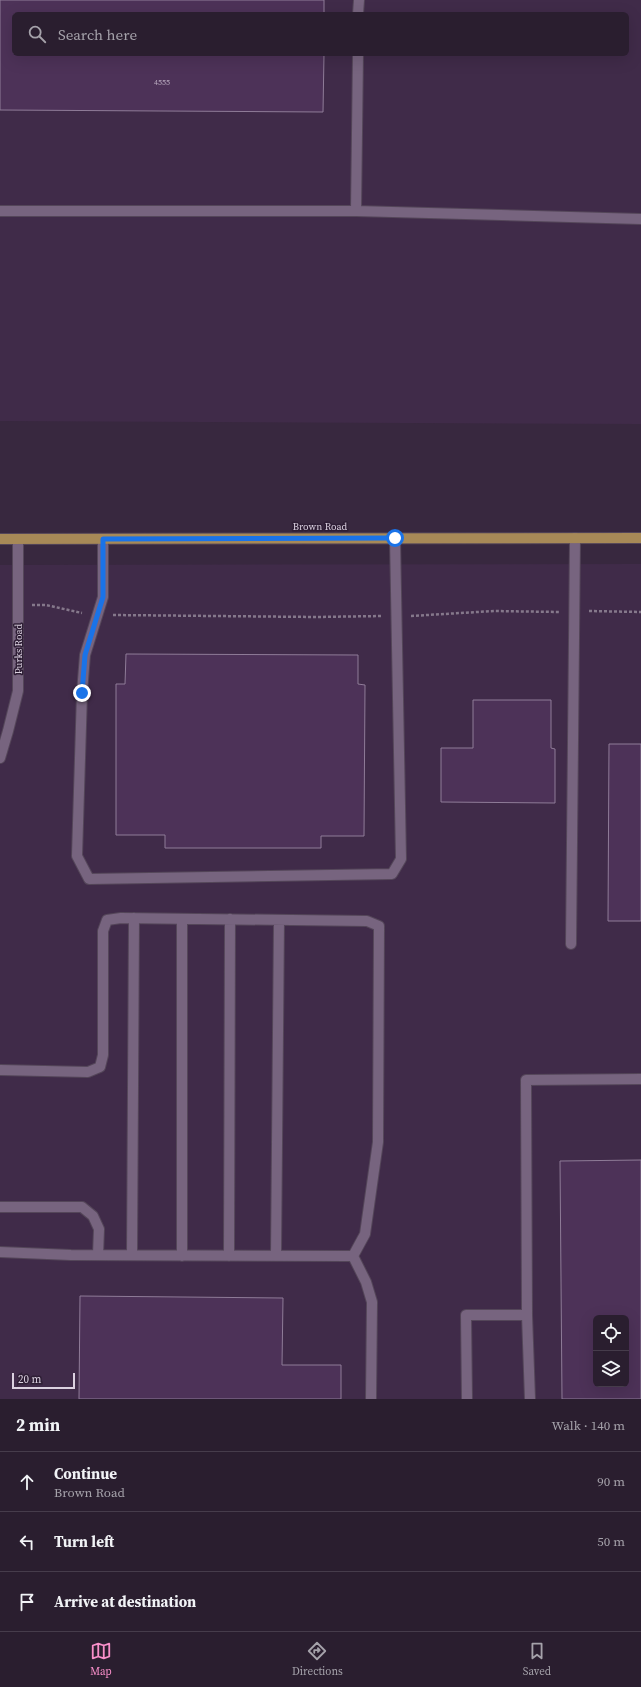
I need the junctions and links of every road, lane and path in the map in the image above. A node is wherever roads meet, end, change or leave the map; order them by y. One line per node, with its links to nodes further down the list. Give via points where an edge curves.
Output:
1 (359, 0): 2 (street)
2 (358, 12)
3 (358, 56): 4 (street)
4 (356, 211): 5 (street); 6 (street)
5 (0, 212)
6 (641, 219)
7 (0, 538): 8 (main road, Brown Road)
8 (18, 538): 12 (main road, Brown Road); 13 (street, Purks Road)
9 (395, 538): 10 (main road, Brown Road); 12 (main road, Brown Road); 17 (street)
10 (575, 538): 11 (main road, Brown Road); 14 (street)
11 (641, 538)
12 (103, 539): 16 (street, via 103,597)
13 (18, 607): 16 (path, via 46,605 84,614); 18 (street, Purks Road, via 18,691)
14 (574, 612): 15 (path); 17 (path, via 494,611); 23 (street)
15 (641, 612)
16 (97, 614): 17 (path); 17 (street, via 85,655 77,856 89,879 392,874 401,859)
17 (396, 616)
18 (0, 758)
19 (134, 918): 20 (street); 24 (street, via 107,920 103,931 103,1055 100,1067 88,1072); 29 (street)
20 (182, 919): 21 (street); 30 (street)
21 (230, 919): 22 (street); 31 (street)
22 (279, 920): 32 (street); 33 (street, via 367,921 379,926 378,1142 365,1234)
23 (571, 944)
24 (0, 1070)
25 (641, 1079): 34 (street, via 526,1080)
26 (0, 1207): 28 (street, via 82,1208 93,1216 99,1229)
27 (0, 1252): 28 (street)
28 (98, 1255): 29 (street)
29 (132, 1255): 30 (street)
30 (182, 1256): 31 (street)
31 (229, 1256): 32 (street)
32 (276, 1256): 33 (street)
33 (353, 1256): 35 (street, via 366,1282 372,1302)
34 (527, 1315): 36 (street, via 466,1316); 37 (street)
35 (371, 1399)
36 (467, 1399)
37 (530, 1399)

